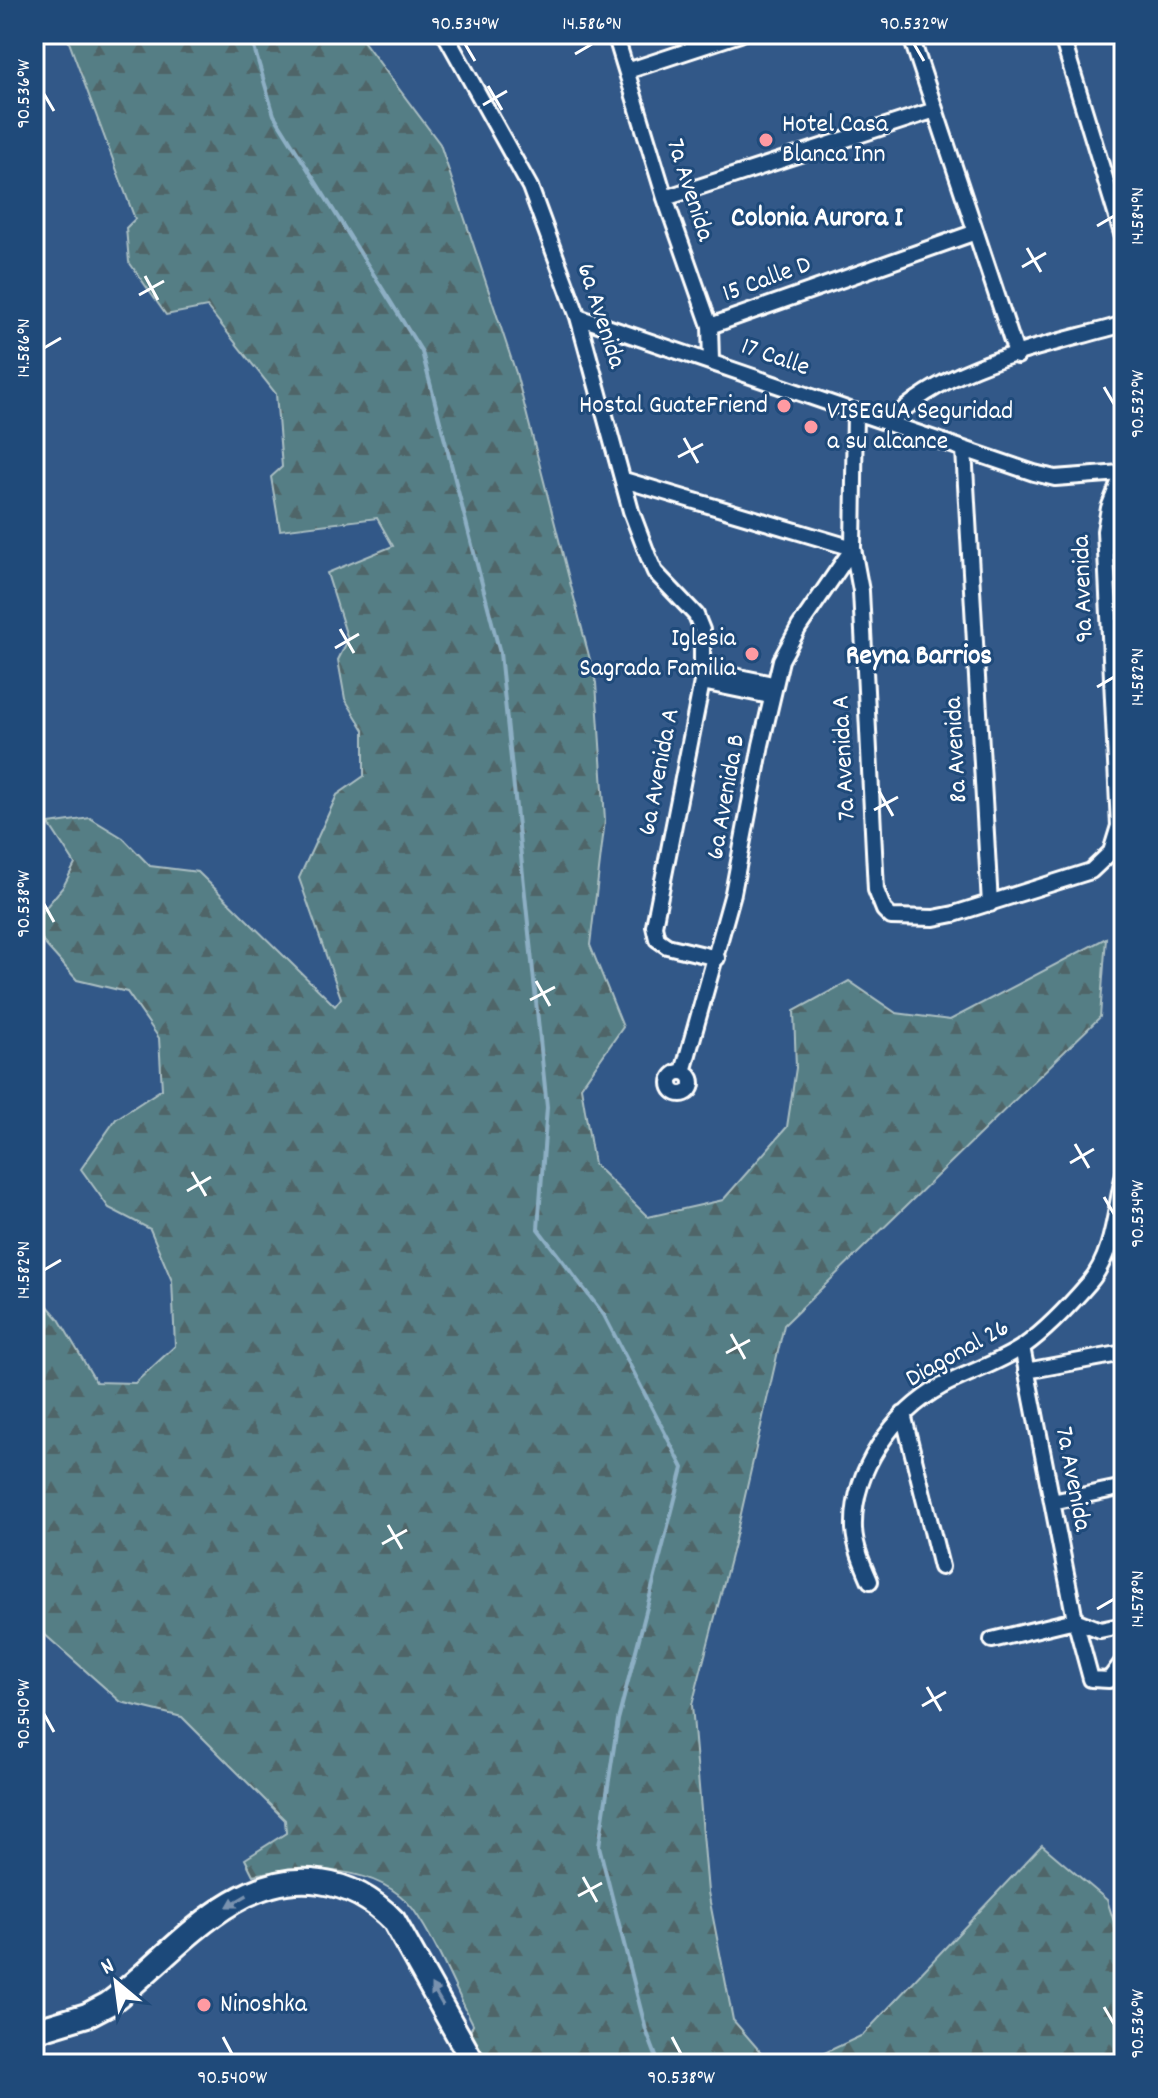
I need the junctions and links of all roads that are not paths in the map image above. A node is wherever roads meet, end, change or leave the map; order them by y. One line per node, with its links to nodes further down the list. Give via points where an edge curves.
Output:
1 (445, 34): 11 (street, 6a Avenida, via 530,187)
2 (615, 34): 6 (street, 7a Avenida)
3 (740, 34): 6 (street)
4 (910, 34): 7 (street)
5 (1061, 34): 10 (street)
6 (627, 71): 8 (street, 7a Avenida)
7 (935, 110): 8 (street); 9 (street)
8 (665, 198): 13 (street, 7a Avenida)
9 (976, 232): 13 (street, 15 Calle D); 14 (street)
10 (1124, 240)
11 (578, 317): 15 (street, 17 Calle); 20 (street, 6a Avenida)
12 (1124, 324): 14 (street)
13 (710, 326): 15 (street, 7a Avenida)
14 (1017, 356): 17 (street, via 926,391)
15 (711, 361): 16 (street, 17 Calle)
16 (855, 411): 17 (street, 17 Calle); 21 (street, 7a Avenida A)
17 (889, 423): 18 (street, 17 Calle)
18 (964, 450): 19 (street, 17 Calle, via 1034,473); 25 (street, 8a Avenida)
19 (1120, 477): 25 (street, 9a Avenida, via 1105,531 1119,826 1111,852 1091,871)
20 (624, 480): 21 (street); 22 (street, 6a Avenida, via 655,572)
21 (853, 548): 24 (street, 6a Avenida B, via 799,627); 25 (street, 7a Avenida A, via 861,591 876,890 884,910 903,919 934,918)
22 (696, 615): 23 (street, 6a Avenida A, via 705,648)
23 (703, 676): 24 (street); 26 (street, 6a Avenida A, via 654,926 657,939 667,946)
24 (772, 690): 26 (street, 6a Avenida B)
25 (990, 904)
26 (717, 958): 27 (street, 6a Avenida B)
27 (683, 1072)
28 (1124, 1174): 29 (street, Diagonal 26)
29 (1119, 1216): 30 (street); 31 (street, Diagonal 26, via 1091,1281)
30 (1124, 1265)
31 (1022, 1347): 33 (street, 7a Avenida); 34 (street, Diagonal 26, via 943,1386)
32 (1124, 1353): 33 (street)
33 (1026, 1371): 36 (street, 7a Avenida)
34 (903, 1414): 37 (street); 38 (street, via 877,1452 858,1494 854,1530)
35 (1124, 1487): 36 (street)
36 (1052, 1502): 39 (street, 7a Avenida)
37 (941, 1567)
38 (870, 1581)
39 (1075, 1620): 40 (street, via 1100,1630); 41 (street); 42 (street, 7a Avenida, via 1091,1679 1109,1680)
40 (1124, 1625)
41 (992, 1640)
42 (1124, 1660)
43 (34, 2031): 44 (highway, one-way to 43, via 394,1921 350,1888 306,1880 256,1889 221,1910 108,2004)
44 (474, 2064)

